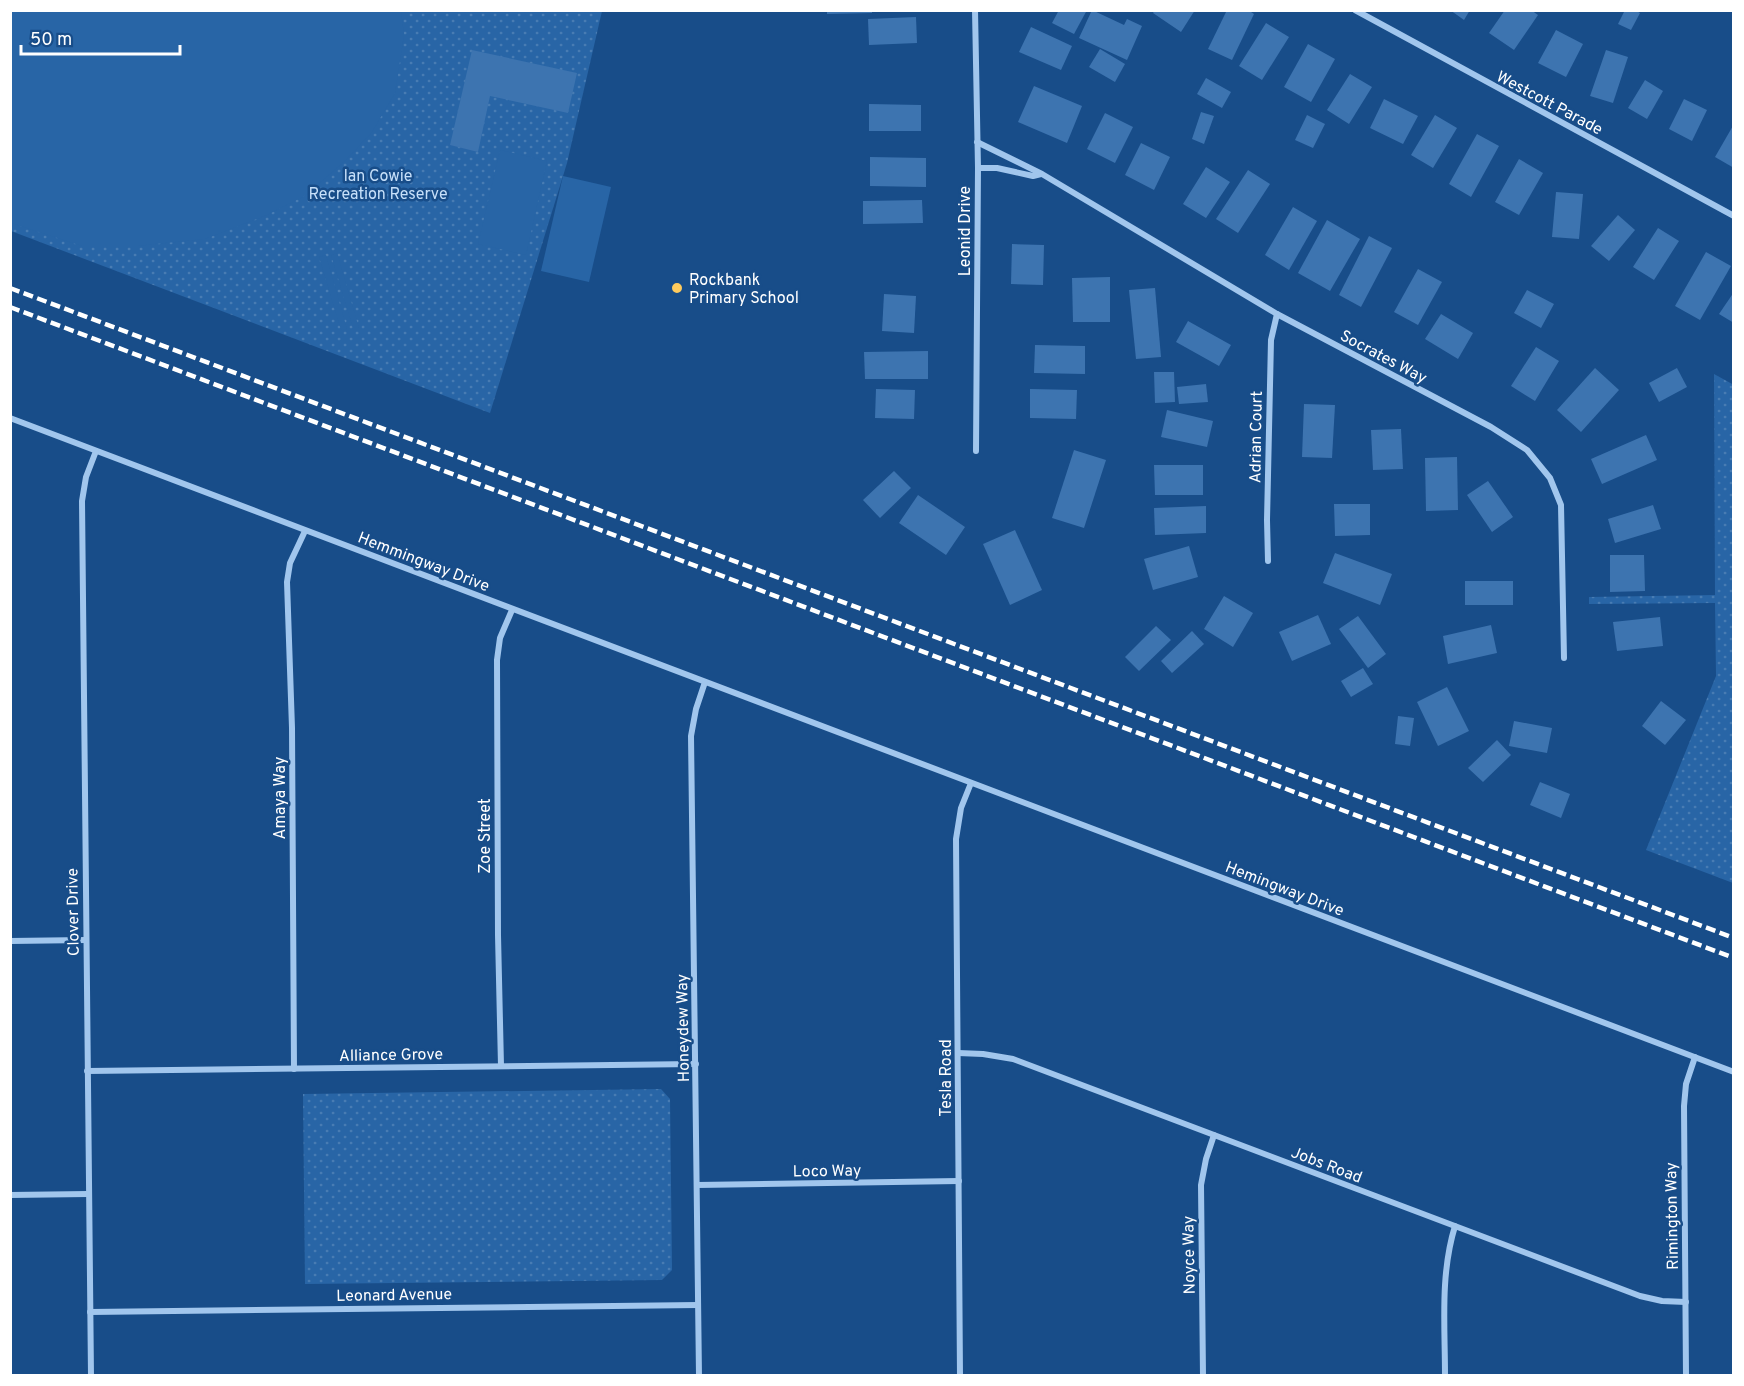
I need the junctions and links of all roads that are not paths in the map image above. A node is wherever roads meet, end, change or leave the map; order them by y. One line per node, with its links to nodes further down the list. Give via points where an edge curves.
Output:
1 (975, 10): 3 (street, Leonid Drive)
2 (1355, 10): 6 (street, Westcott Parade)
3 (977, 142): 4 (street, Leonid Drive); 5 (street, Socrates Way)
4 (978, 168): 5 (street, Socrates Way); 9 (street, Leonid Drive)
5 (1042, 174): 7 (street, Socrates Way)
6 (1734, 216)
7 (1277, 314): 12 (street, Adrian Court, via 1271,340); 14 (street, Socrates Way, via 1491,427 1527,450 1550,478 1561,505)
8 (10, 418): 10 (street, Hemmingway Drive)
9 (976, 451)
10 (96, 452): 11 (street, Hemmingway Drive); 18 (street, Clover Drive, via 82,501)
11 (305, 531): 13 (street, Hemmingway Drive); 24 (street, Amaya Way, via 290,563 287,582)
12 (1268, 561)
13 (512, 610): 15 (street, Hemmingway Drive); 23 (street, Zoe Street, via 496,660)
14 (1564, 658)
15 (705, 682): 16 (street, Hemmingway Drive); 22 (street, Honeydew Way, via 691,736)
16 (828, 729): 17 (street, Hemingway Drive)
17 (971, 783): 20 (street, Tesla Road, via 961,808 956,839); 21 (street, Hemingway Drive)
18 (86, 940): 19 (street); 25 (street, Clover Drive)
19 (10, 941)
20 (958, 1053): 27 (street, Jobs Road, via 1013,1059); 28 (street, Tesla Road)
21 (1695, 1057): 26 (street, Hemingway Drive); 33 (street, Rimington Way, via 1684,1106)
22 (696, 1064): 23 (street, Alliance Grove); 29 (street, Honeydew Way)
23 (501, 1066): 24 (street, Alliance Grove)
24 (294, 1069): 25 (street, Alliance Grove)
25 (87, 1071): 30 (street, Clover Drive)
26 (1734, 1072)
27 (1214, 1135): 32 (street, Jobs Road); 39 (street, Noyce Way, via 1201,1185)
28 (959, 1181): 29 (street, Loco Way); 38 (street, Tesla Road)
29 (697, 1185): 34 (street, Honeydew Way)
30 (88, 1194): 31 (street); 35 (street, Clover Drive)
31 (10, 1195)
32 (1455, 1226): 33 (street, Jobs Road, via 1640,1296 1662,1302); 40 (street, via 1445,1272)
33 (1686, 1302): 41 (street, Rimington Way)
34 (698, 1305): 35 (street, Leonard Avenue); 37 (street, Honeydew Way)
35 (90, 1312): 36 (street, Clover Drive)
36 (91, 1376)
37 (699, 1376)
38 (960, 1376)
39 (1203, 1376)
40 (1445, 1376)
41 (1686, 1376)

